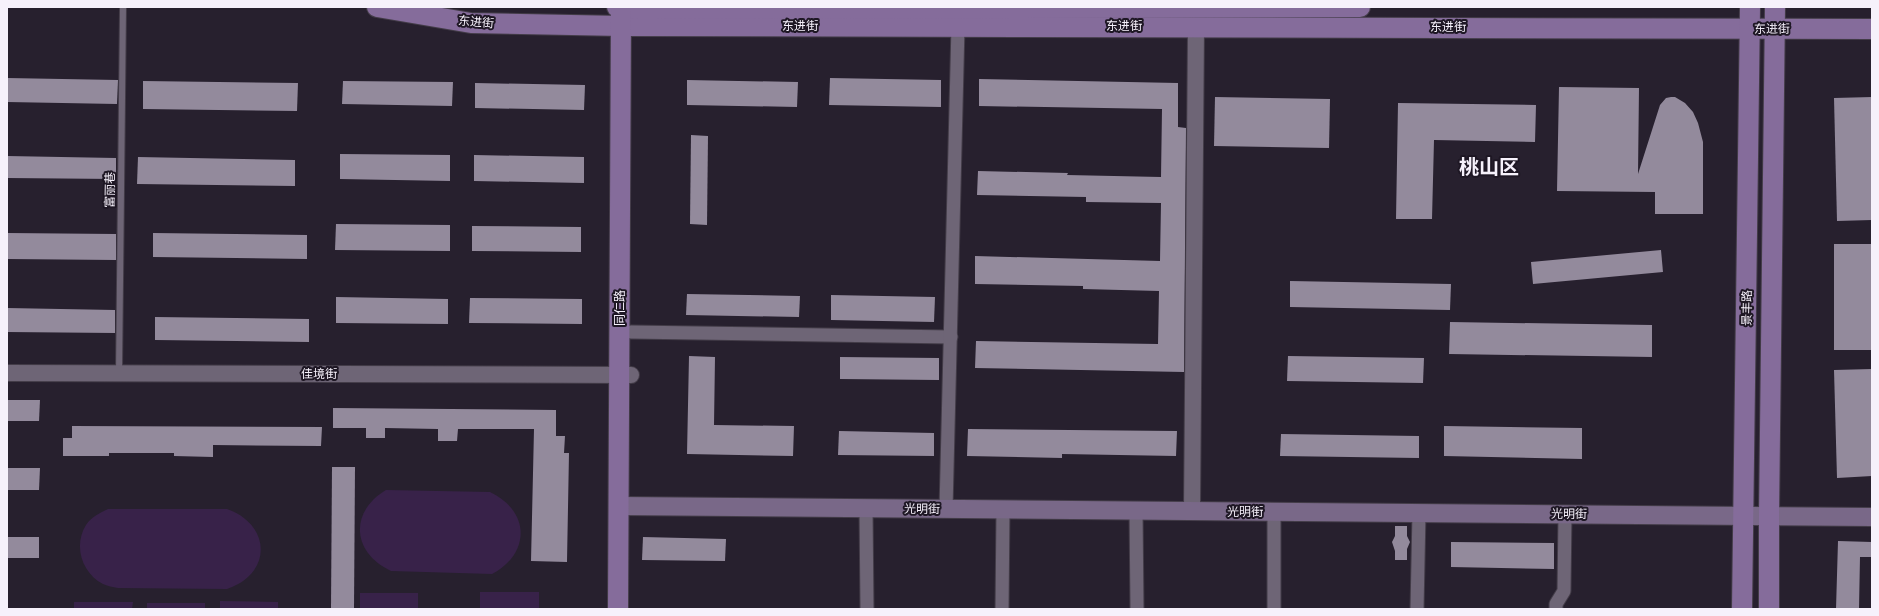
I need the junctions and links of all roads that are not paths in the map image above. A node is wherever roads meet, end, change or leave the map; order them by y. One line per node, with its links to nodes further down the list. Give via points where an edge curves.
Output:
1 (123, 7): 17 (lane, 富丽巷)
2 (377, 7): 7 (main road, 东进街, via 471,23)
3 (1342, 7): 4 (main road, 东进街); 7 (main road, 东进街); 10 (street)
4 (1360, 7)
5 (1750, 7): 12 (main road, 景丰路)
6 (1775, 7): 11 (main road, 景丰路)
7 (629, 13): 8 (main road, 东进街); 14 (main road, 同仁路); 18 (main road, 同仁路)
8 (958, 26): 9 (main road, 东进街); 15 (street)
9 (1196, 26): 10 (main road, 东进街); 24 (street)
10 (1342, 27): 12 (main road, 东进街)
11 (1775, 28): 12 (main road, 东进街); 13 (main road, 东进街); 28 (main road, 景丰路)
12 (1750, 29): 29 (main road, 景丰路)
13 (1872, 29)
14 (631, 332): 15 (street); 18 (main road, 同仁路)
15 (950, 337): 21 (street)
16 (7, 373): 17 (street, 佳境街)
17 (119, 373): 18 (street, 佳境街)
18 (625, 375): 19 (main road, 同仁路)
19 (625, 507): 20 (main road, 光明街); 31 (main road, 同仁路); 32 (main road, 同仁路)
20 (866, 509): 21 (main road, 光明街); 33 (street)
21 (946, 509): 22 (main road, 光明街)
22 (1003, 510): 23 (main road, 光明街); 34 (street)
23 (1136, 511): 24 (main road, 光明街); 35 (street)
24 (1192, 511): 25 (main road, 光明街)
25 (1274, 512): 26 (main road, 光明街); 36 (street)
26 (1419, 513): 27 (main road, 光明街); 37 (street)
27 (1565, 514): 29 (main road, 光明街); 38 (street, via 1564,591 1556,604)
28 (1769, 516): 29 (main road, 光明街); 30 (main road, 光明街); 40 (main road, 景丰路)
29 (1744, 517): 39 (main road, 景丰路)
30 (1872, 517)
31 (618, 609)
32 (630, 609)
33 (867, 609)
34 (1002, 609)
35 (1137, 609)
36 (1274, 609)
37 (1417, 609)
38 (1556, 609)
39 (1742, 609)
40 (1769, 609)

